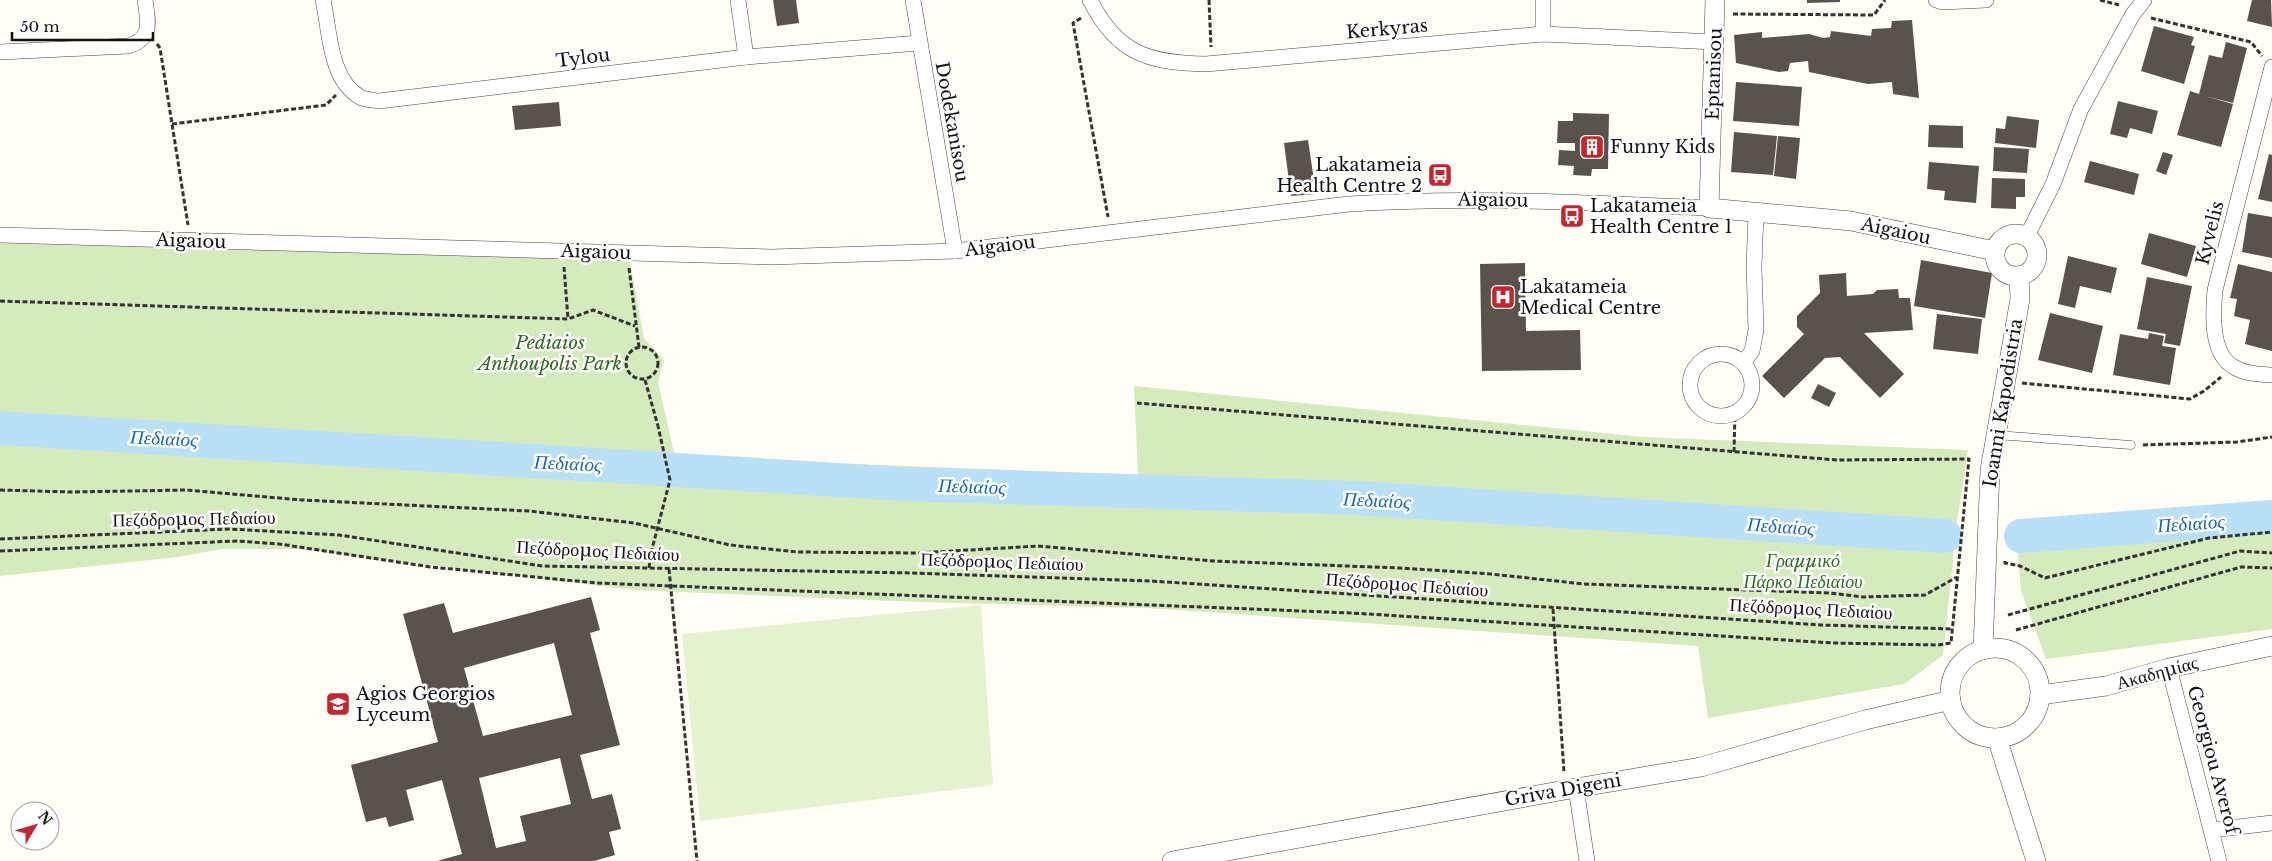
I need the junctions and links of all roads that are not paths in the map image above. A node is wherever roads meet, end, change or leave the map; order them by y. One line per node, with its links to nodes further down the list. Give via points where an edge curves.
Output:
1 (145, 0): 14 (street, via 146,33 142,40 128,46)
2 (324, 0): 15 (street, Tylou, via 337,67 346,86 362,98 379,101)
3 (738, 0): 15 (street)
4 (913, 0): 13 (street, Dodekanisou)
5 (1543, 0): 11 (street)
6 (1936, 0): 7 (street)
7 (1986, 0)
8 (2144, 0): 20 (street, via 2081,108 2053,184)
9 (1092, 4): 11 (street, Kerkyras, via 1108,30 1122,44 1157,60 1180,64)
10 (1715, 7): 12 (street, Eptanisou)
11 (1543, 34): 12 (street, Kerkyras)
12 (1715, 42): 17 (street, Eptanisou)
13 (919, 43): 15 (street, Tylou); 21 (street, Dodekanisou)
14 (0, 52)
15 (746, 57)
16 (2272, 67): 25 (street, Kyvelis, via 2215,290 2213,315 2222,355 2232,367)
17 (1709, 208): 18 (street, Aigaiou); 21 (street, Aigaiou, via 1491,199 1410,200)
18 (1756, 213): 22 (street, Aigaiou, via 1851,221); 24 (street, via 1756,330 1752,351)
19 (0, 235): 21 (street, Aigaiou, via 772,257)
20 (2027, 236): 22 (street, via 2007,235 2001,239); 23 (street, via 2036,247 2037,262 2029,272)
21 (955, 251)
22 (1995, 252): 23 (street, via 2002,271)
23 (2019, 276): 26 (street, Ioanni Kapodistria, via 2020,299)
24 (1742, 363): 24 (street, via 1748,371 1751,390 1749,399 1735,413 1717,416 1698,406 1691,392 1691,376 1696,366 1704,359 1725,354)
25 (2272, 375)
26 (1994, 435): 27 (lane); 29 (street, Ioanni Kapodistria)
27 (2131, 445)
28 (2272, 646): 30 (street, Ακαδημίας)
29 (1982, 650): 31 (street, via 2009,650 2026,660 2034,670); 32 (street, via 1958,668 1951,684)
30 (2169, 668): 31 (street, Ακαδημίας, via 2106,686); 36 (street, Georgiou Averof)
31 (2040, 695): 33 (street, via 2038,707 2022,729)
32 (1951, 700): 33 (street, via 1960,720 1969,730); 34 (street, Griva Digeni, via 1865,720 1701,767)
33 (1996, 738): 39 (street)
34 (1571, 789): 37 (street, Griva Digeni); 38 (street)
35 (2272, 823): 36 (street)
36 (2212, 830): 40 (street, Georgiou Averof)
37 (1172, 861)
38 (1586, 861)
39 (2036, 861)
40 (2219, 861)

